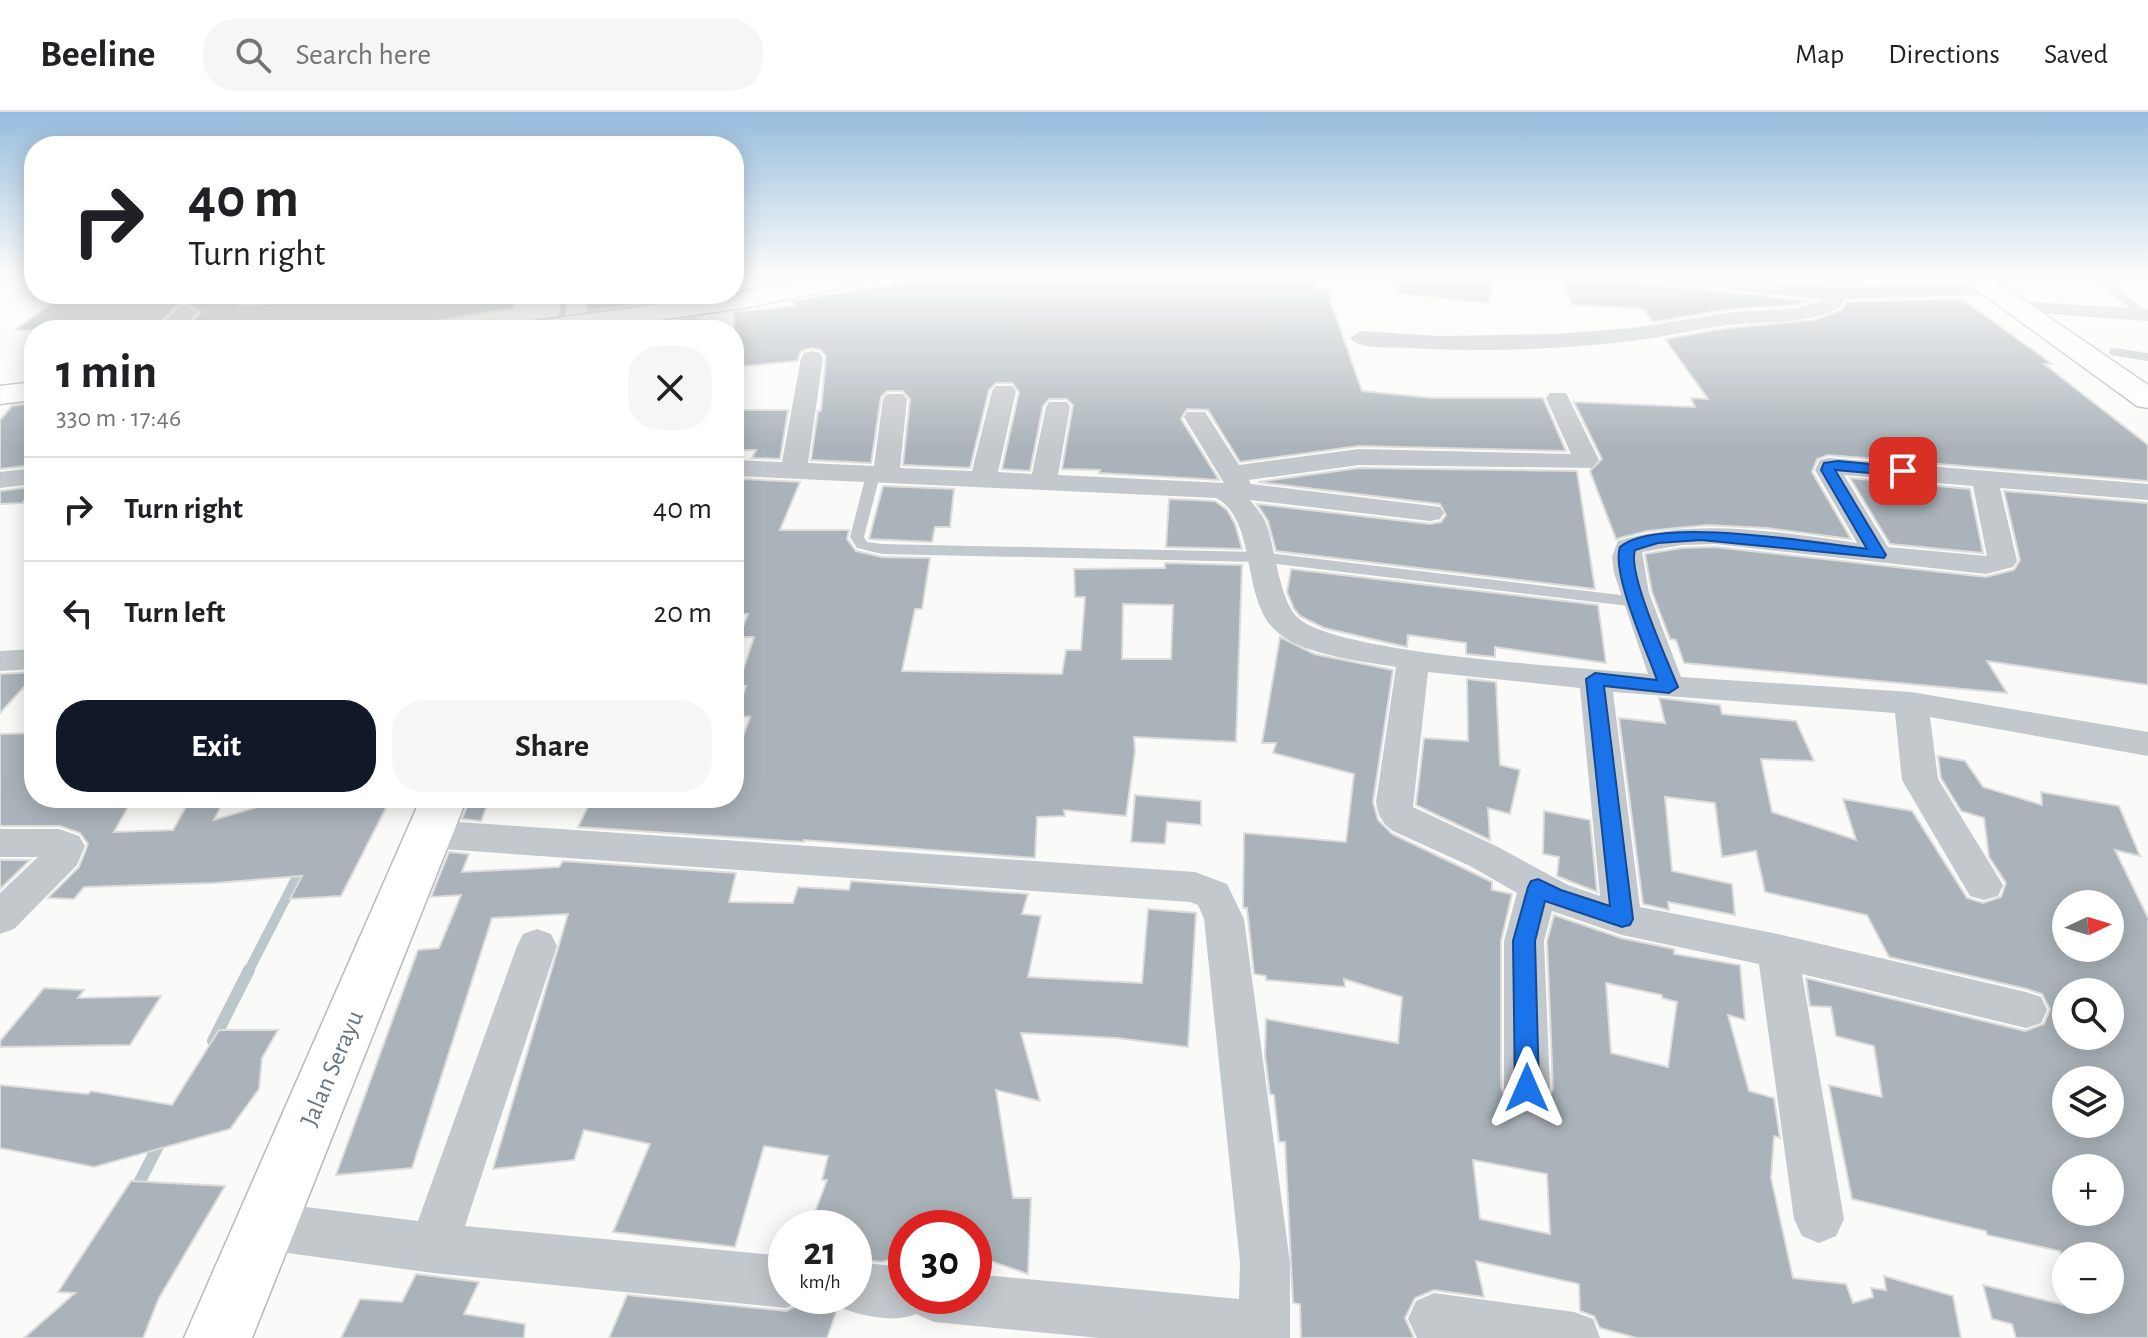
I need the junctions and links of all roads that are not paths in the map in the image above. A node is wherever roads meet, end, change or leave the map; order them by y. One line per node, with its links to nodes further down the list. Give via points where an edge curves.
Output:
1 (1630, 333): 4 (street, via 1484,344)
2 (2053, 333): 14 (main road)
3 (2086, 333): 5 (main road)
4 (1361, 338)
5 (2114, 352): 6 (lane); 8 (main road)
6 (2148, 357)
7 (812, 358): 18 (street)
8 (2148, 375)
9 (1004, 391): 21 (street)
10 (24, 392): 11 (main road)
11 (0, 395)
12 (1558, 398): 25 (street, via 1583,462 1353,457)
13 (895, 399): 19 (street)
14 (2148, 399)
15 (1058, 407): 24 (street)
16 (1196, 417): 25 (street)
17 (744, 468): 18 (street)
18 (794, 470): 19 (street)
19 (879, 475): 21 (street); 29 (lane, via 857,537 862,545)
20 (24, 477): 22 (street)
21 (983, 479): 24 (street)
22 (0, 480)
23 (1985, 480): 26 (street); 28 (street, via 2003,561 1998,565); 28 (street, via 1829,466)
24 (1044, 481): 25 (street)
25 (1236, 488): 27 (street); 29 (street)
26 (2148, 492)
27 (1430, 513)
28 (1878, 555): 30 (street, via 1718,537 1649,540 1625,552)
29 (1260, 557): 30 (lane); 32 (street, via 1273,602 1293,630 1346,648)
30 (1637, 602): 35 (street)
31 (24, 660): 33 (street)
32 (1413, 660): 34 (street); 41 (street, via 1396,814)
33 (0, 661)
34 (1595, 679): 35 (street); 43 (street)
35 (1669, 687): 36 (street)
36 (1911, 703): 37 (street); 40 (street, via 1920,780)
37 (2148, 744)
38 (436, 816): 49 (main road, Jalan Serayu); 54 (street, via 1195,887 1213,895 1224,919 1245,1091 1265,1263)
39 (0, 843): 42 (street, via 66,846 64,855)
40 (1984, 885)
41 (1538, 887): 43 (street); 47 (street, via 1524,941)
42 (0, 918)
43 (1622, 919): 45 (street)
44 (537, 946): 50 (street)
45 (1778, 951): 46 (street); 48 (street)
46 (2026, 1010)
47 (1527, 1088)
48 (1819, 1219)
49 (266, 1226): 50 (street); 56 (main road, Jalan Serayu)
50 (433, 1248): 51 (street)
51 (768, 1280)
52 (992, 1303): 54 (street)
53 (1434, 1319): 55 (street)
54 (1264, 1333)
55 (1552, 1337)
56 (218, 1338)

